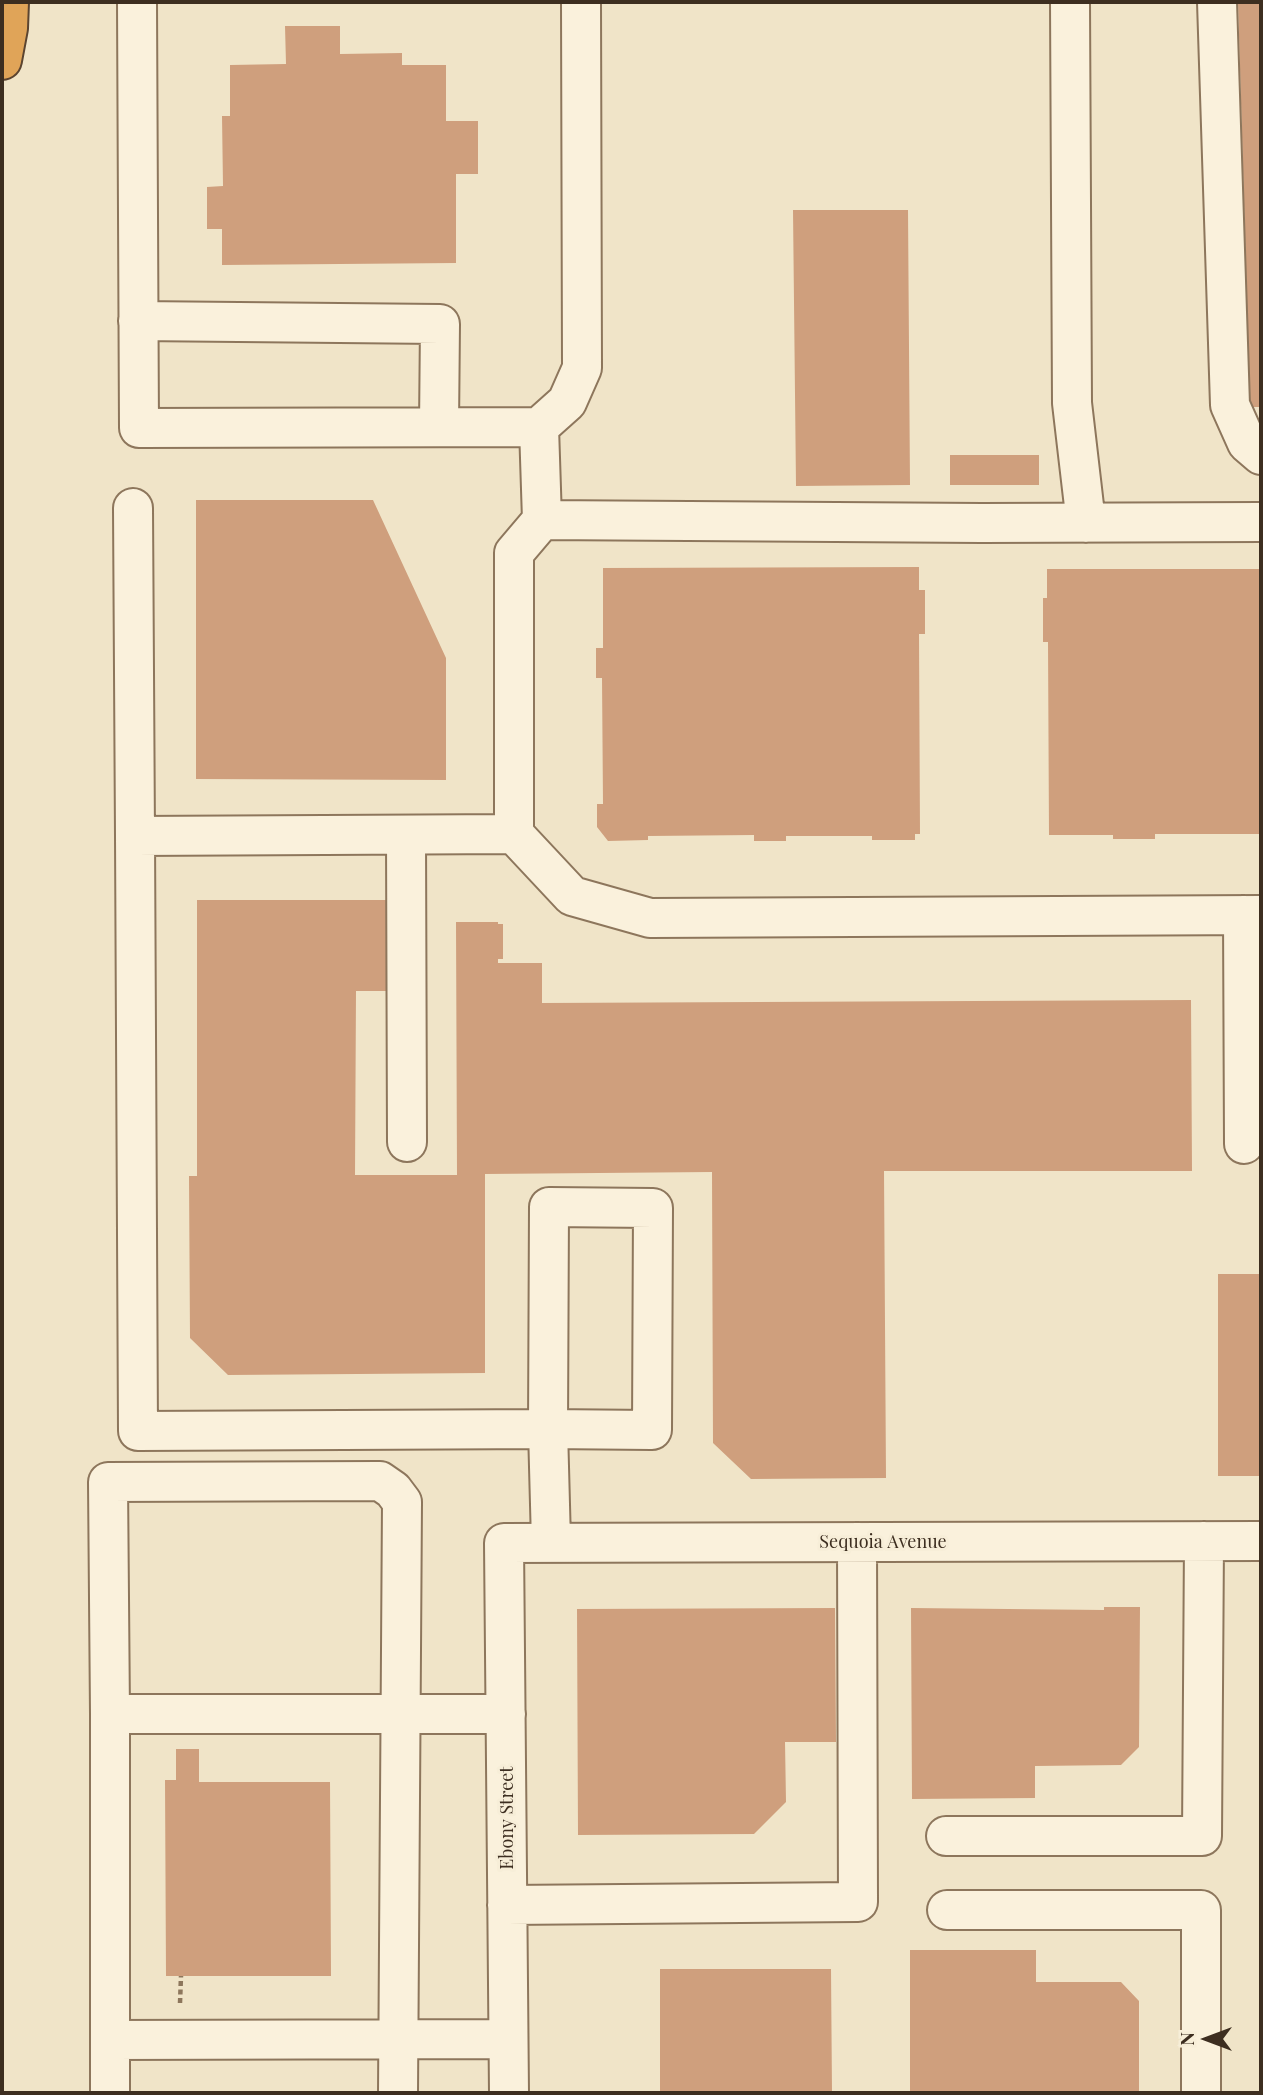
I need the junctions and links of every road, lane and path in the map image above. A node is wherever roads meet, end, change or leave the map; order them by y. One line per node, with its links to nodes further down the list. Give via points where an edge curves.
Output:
1 (9, 2): 6 (highway)
2 (137, 2): 7 (street)
3 (581, 2): 9 (street, via 583,368 567,402)
4 (1070, 2): 14 (street, via 1072,403)
5 (1217, 2): 10 (street, via 1230,405 1247,443)
6 (2, 60)
7 (138, 321): 8 (street, via 440,324); 8 (street, via 139,428)
8 (439, 426): 9 (street)
9 (540, 427): 12 (street)
10 (1261, 455)
11 (133, 508): 17 (street)
12 (542, 520): 14 (street); 15 (street, via 514,552)
13 (1261, 522): 14 (street)
14 (1086, 523)
15 (514, 834): 16 (street); 18 (street, via 572,896 650,918)
16 (406, 835): 17 (street); 19 (street)
17 (135, 836): 21 (street, via 138,1431)
18 (1252, 915): 20 (street)
19 (407, 1142)
20 (1244, 1144)
21 (548, 1429): 21 (street, via 652,1430 653,1208 550,1207); 24 (street)
22 (1204, 1541): 23 (street, Sequoia Avenue); 25 (street, Sequoia Avenue); 30 (street, via 1202,1836)
23 (1261, 1541)
24 (551, 1542): 25 (street, Sequoia Avenue); 26 (street, Sequoia Avenue)
25 (857, 1542): 31 (street, via 858,1902)
26 (504, 1543): 29 (street, Ebony Street)
27 (110, 1714): 28 (street); 28 (street, via 108,1482 380,1481 402,1502); 36 (street)
28 (399, 1714): 29 (street); 37 (street)
29 (506, 1714): 31 (street, Ebony Street)
30 (946, 1836)
31 (507, 1905): 35 (street, Ebony Street)
32 (947, 1910): 41 (street, via 1201,1910)
33 (181, 1976): 34 (path)
34 (180, 2004)
35 (508, 2039): 37 (street); 40 (street, Ebony Street)
36 (110, 2040): 37 (street); 38 (street)
37 (398, 2040): 39 (street)
38 (110, 2093)
39 (398, 2093)
40 (509, 2093)
41 (1201, 2093)

